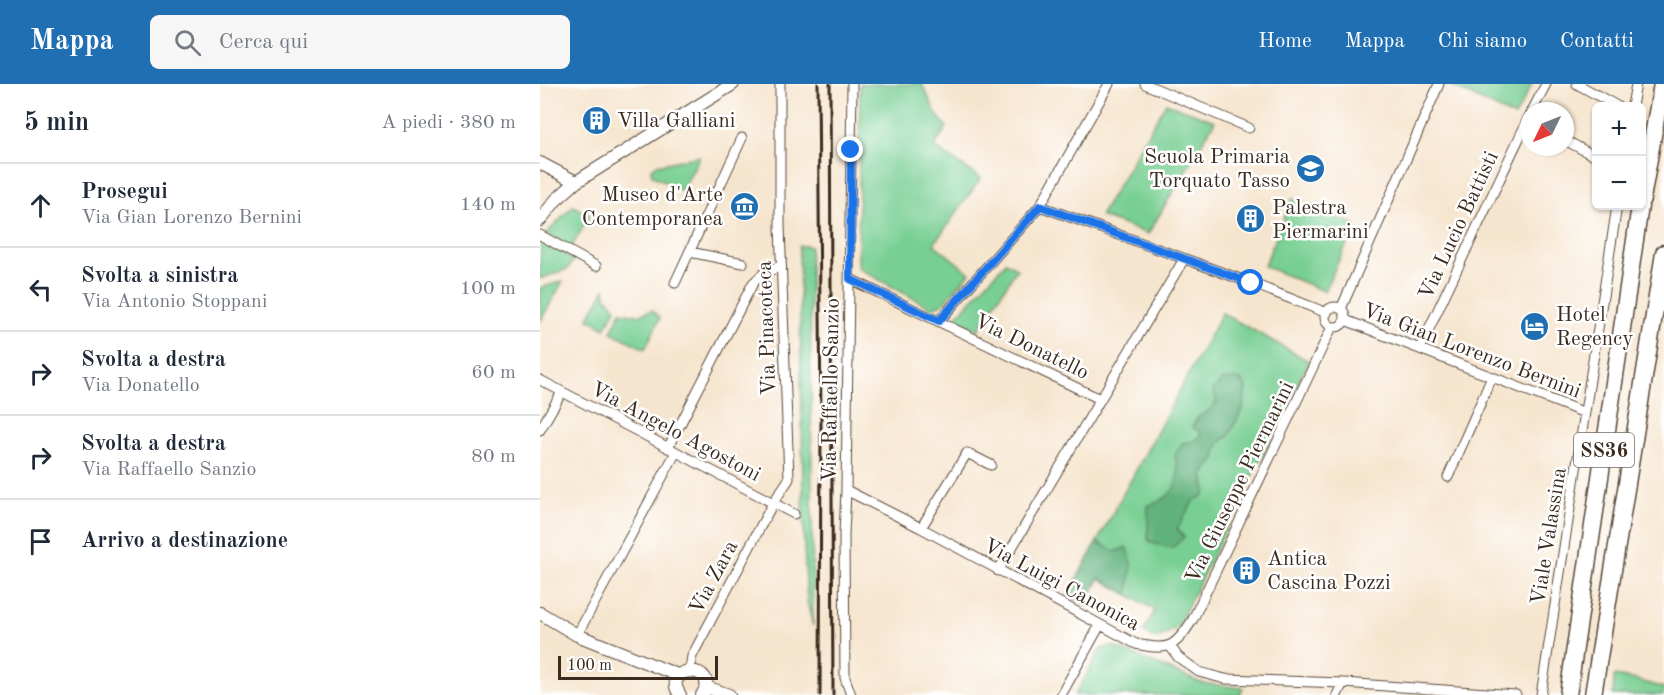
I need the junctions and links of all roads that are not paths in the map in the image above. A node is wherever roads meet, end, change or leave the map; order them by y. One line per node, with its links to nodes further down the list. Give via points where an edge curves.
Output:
1 (733, 84): 21 (street)
2 (780, 84): 32 (street, Via Pinacoteca)
3 (852, 84): 33 (street, Via Raffaello Sanzio)
4 (1109, 84): 22 (street)
5 (1145, 84): 14 (street)
6 (1439, 84): 35 (street)
7 (1546, 84): 11 (street, Via Lucio Battisti)
8 (1577, 84): 12 (street)
9 (1636, 84): 13 (street)
10 (1662, 84): 20 (highway)
11 (1537, 102)
12 (1610, 102)
13 (1633, 102)
14 (1249, 128)
15 (1520, 136): 40 (street, Via Lucio Battisti)
16 (742, 138): 27 (street)
17 (1574, 145): 18 (street)
18 (1593, 156)
19 (540, 163): 21 (street)
20 (1646, 172)
21 (576, 182): 25 (street)
22 (1040, 206): 29 (street); 38 (street)
23 (1616, 210): 45 (street, Viale Valassina)
24 (1639, 210): 71 (highway, SS36)
25 (540, 220)
26 (540, 235): 31 (street)
27 (690, 252): 30 (street); 34 (street)
28 (1664, 253): 63 (highway, SS36)
29 (1184, 259): 36 (street); 44 (street)
30 (743, 263)
31 (596, 266)
32 (781, 266): 47 (street, via 753,283); 51 (street, Via Pinacoteca, via 789,479)
33 (850, 279): 38 (street, Via Donatello); 50 (street, Via Raffaello Sanzio)
34 (675, 283)
35 (1341, 309): 36 (street, via 1333,308); 37 (street)
36 (1327, 313): 39 (street, via 1326,320)
37 (1345, 320): 39 (street); 40 (street, Via Gian Lorenzo Bernini)
38 (939, 321): 44 (street, Via Donatello)
39 (1332, 327): 58 (street, Via Giuseppe Piermarini, via 1193,619 1182,638)
40 (1420, 348): 41 (street, Via Gian Lorenzo Bernini)
41 (1492, 377): 45 (street, Via Gian Lorenzo Bernini); 49 (street)
42 (540, 381): 43 (street, Via Angelo Agostoni)
43 (562, 392): 46 (street); 47 (street, Via Angelo Agostoni)
44 (1100, 399): 54 (street)
45 (1585, 413): 70 (street, Viale Valassina)
46 (540, 430)
47 (672, 450): 51 (street, Via Angelo Agostoni); 57 (street)
48 (991, 465): 53 (street, via 967,453)
49 (1448, 477)
50 (846, 490): 53 (street, Via Luigi Canonica); 66 (street, Via Raffaello Sanzio, via 844,660)
51 (773, 503): 52 (street, Via Angelo Agostoni); 59 (street, Via Zara)
52 (794, 514)
53 (921, 528): 54 (street, Via Luigi Canonica)
54 (998, 571): 56 (street, Via Luigi Canonica)
55 (540, 612): 57 (street)
56 (1100, 625): 58 (street, Via Luigi Canonica, via 1136,644); 67 (street)
57 (577, 635): 59 (street)
58 (1170, 646): 60 (street, via 1199,672 1225,679)
59 (685, 673): 61 (street, via 694,671 702,675); 64 (street, via 676,682)
60 (1342, 683): 62 (street); 68 (street)
61 (704, 691): 65 (street)
62 (1386, 691): 69 (street)
63 (1596, 691)
64 (677, 693)
65 (729, 695)
66 (851, 695)
67 (1061, 695)
68 (1337, 695)
69 (1516, 695)
70 (1541, 695)
71 (1568, 695)

